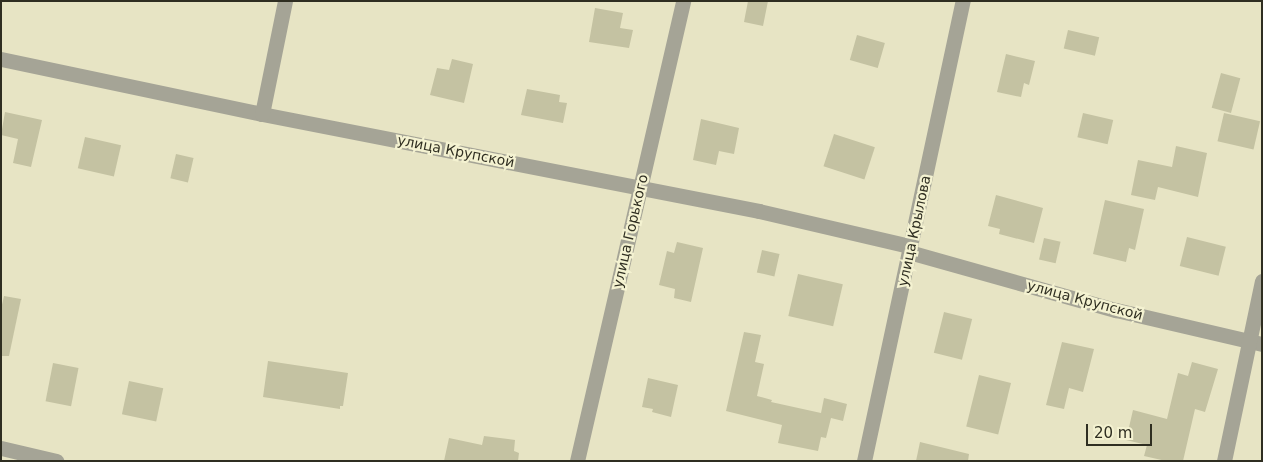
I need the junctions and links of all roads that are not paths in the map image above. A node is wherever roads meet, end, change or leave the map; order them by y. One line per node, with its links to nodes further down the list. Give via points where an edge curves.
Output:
1 (286, 1): 5 (street)
2 (683, 1): 6 (street, улица Горького)
3 (964, 1): 7 (street, улица Крылова)
4 (1, 59): 5 (street, улица Крупской)
5 (262, 114): 6 (street, улица Крупской)
6 (640, 187): 7 (street, улица Крупской); 12 (street, улица Горького)
7 (910, 249): 9 (street, улица Крупской, via 1116,310); 13 (street, улица Крылова)
8 (1262, 282): 9 (street)
9 (1255, 342): 14 (street)
10 (1, 448): 11 (street)
11 (56, 461)
12 (577, 461)
13 (864, 461)
14 (1224, 461)

